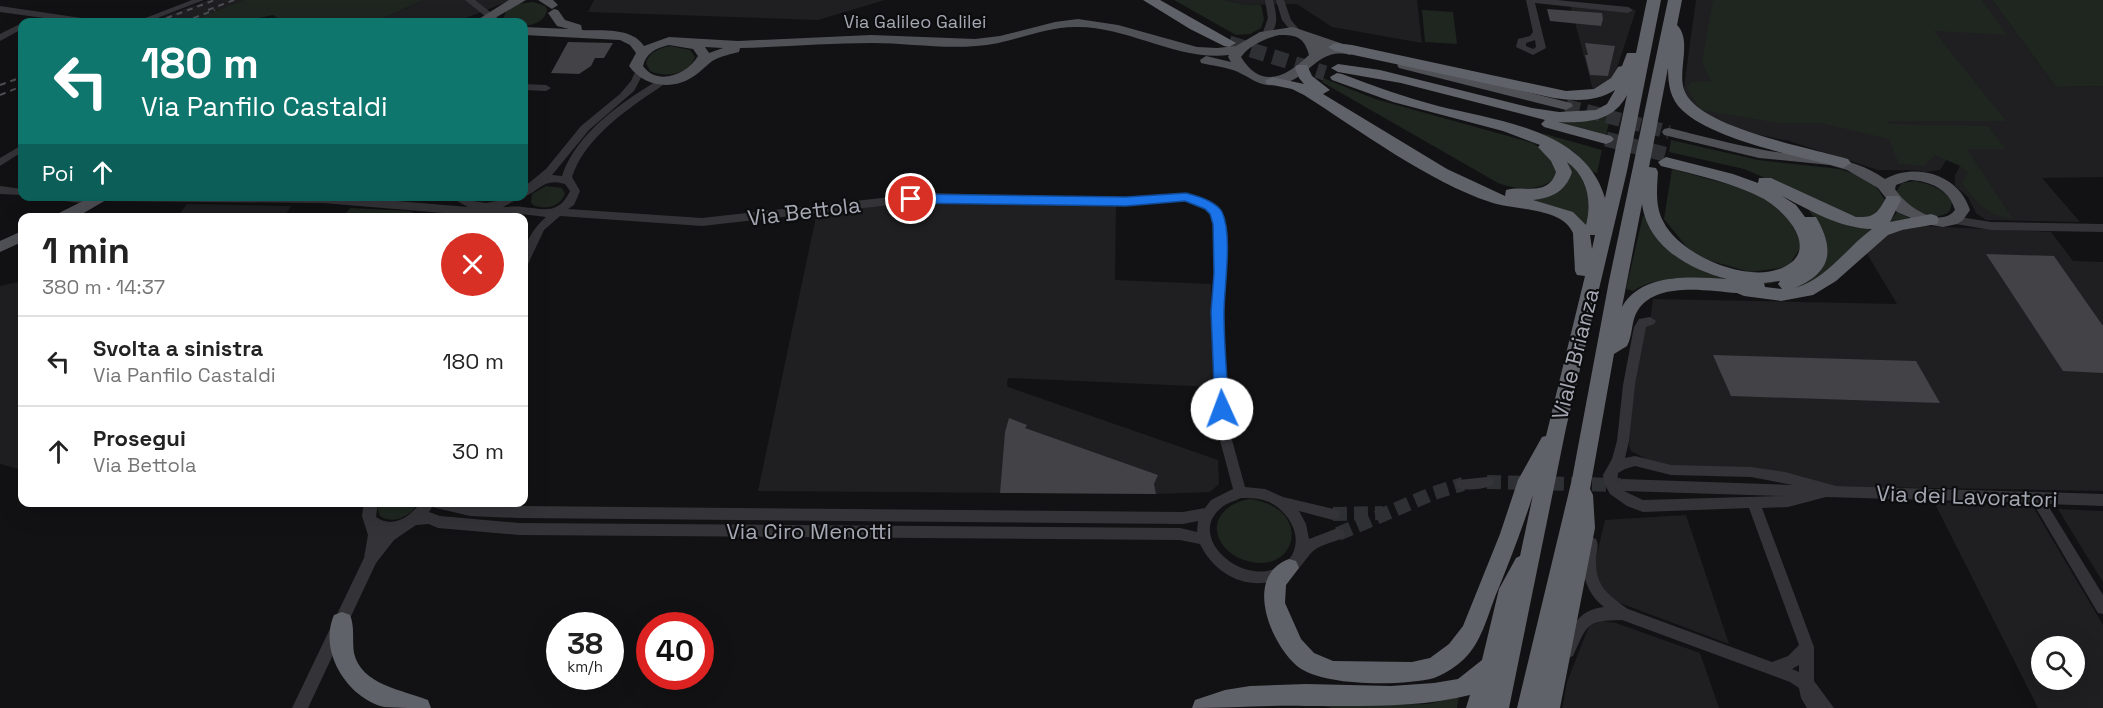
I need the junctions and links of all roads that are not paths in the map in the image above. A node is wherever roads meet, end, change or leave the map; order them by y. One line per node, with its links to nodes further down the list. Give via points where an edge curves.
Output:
1 (200, 0): 17 (street)
2 (469, 0): 18 (street)
3 (480, 0): 18 (street)
4 (520, 0): 18 (main road)
5 (1169, 0): 28 (highway)
6 (1269, 0): 23 (street, via 1274,18)
7 (1280, 0): 25 (street, via 1287,20)
8 (1531, 0): 14 (street); 24 (street)
9 (1654, 0): 15 (highway, Viale Brianza)
10 (1675, 0): 19 (highway, Viale Brianza)
11 (1152, 1): 28 (highway, via 1195,26)
12 (550, 5): 21 (main road, via 543,25); 27 (main road, via 560,22 569,26 628,30)
13 (0, 9): 16 (street)
14 (1628, 10)
15 (1650, 17): 33 (highway); 79 (highway, Viale Brianza, via 1619,171)
16 (29, 18)
17 (151, 18)
18 (492, 18)
19 (1671, 21): 46 (highway, Viale Brianza); 50 (highway, via 1678,54 1677,91 1696,114 1740,134)
20 (18, 28): 26 (street)
21 (528, 30)
22 (528, 31): 31 (main road, via 622,36 635,42)
23 (1268, 32): 25 (main road); 28 (main road)
24 (1537, 33)
25 (1302, 35): 30 (main road); 32 (main road, via 1315,48)
26 (0, 38)
27 (669, 41): 29 (main road, Via Galileo Galilei); 31 (main road)
28 (1234, 42): 29 (main road, Via Galileo Galilei, via 1221,54 1188,50 1115,27 1078,23 982,42 869,39); 35 (main road)
29 (694, 44): 34 (main road, via 702,51)
30 (1342, 49): 32 (main road); 33 (highway, via 1570,96 1588,96 1607,89 1619,78); 43 (main road)
31 (642, 53): 38 (main road, via 636,66)
32 (1315, 54): 36 (main road)
33 (1631, 56): 37 (highway, via 1613,106 1594,115 1576,117 1545,115 1385,75)
34 (702, 63): 35 (main road, Via Galileo Galilei, via 734,49 869,45 985,48 1078,29 1122,34 1195,59); 39 (main road, Via Galileo Galilei, via 692,73)
35 (1239, 68): 40 (main road, via 1256,78)
36 (1302, 68): 40 (main road, via 1293,76); 44 (highway, via 1314,85 1494,189 1521,196 1549,192 1558,186 1564,172 1554,154)
37 (1332, 71): 44 (highway, via 1390,98); 47 (highway)
38 (639, 72): 39 (main road); 54 (street, via 631,89 584,130 551,172)
39 (663, 81): 55 (street, via 598,130 568,171)
40 (1272, 81): 77 (highway, via 1296,85 1486,195 1568,217 1583,236)
41 (528, 87): 42 (street)
42 (546, 87)
43 (1566, 106)
44 (1506, 129): 77 (highway, via 1557,147 1577,162 1588,177 1596,194 1597,212)
45 (1669, 132): 50 (main road, via 1752,153)
46 (1647, 141): 53 (highway, via 1654,150 1650,208 1662,235 1698,263 1738,275 1760,277 1790,272 1803,262 1808,249 1806,235 1790,211 1775,199 1732,179 1667,158); 81 (highway, Viale Brianza)
47 (1605, 142)
48 (18, 151): 49 (street)
49 (0, 163)
50 (1843, 163): 51 (main road)
51 (1861, 171): 52 (main road); 59 (main road)
52 (1899, 177): 59 (main road, via 1890,182); 69 (main road, via 1921,177 1940,183 1956,195)
53 (1756, 180): 59 (highway, via 1825,213 1861,223 1887,216 1891,212); 78 (highway, via 1787,198 1808,217 1821,242 1820,258 1811,271 1797,280)
54 (535, 183): 55 (street, via 553,179); 56 (street)
55 (570, 183): 60 (street, via 575,191)
56 (528, 189)
57 (0, 190): 58 (street)
58 (18, 192)
59 (1891, 195): 71 (main road, via 1909,213)
60 (571, 200): 66 (street); 70 (street, via 572,208)
61 (97, 201): 68 (main road)
62 (347, 201): 67 (street, via 479,212)
63 (462, 201): 64 (street, via 482,208)
64 (507, 201)
65 (521, 201): 67 (street)
66 (557, 211): 67 (street, Via Bettola); 70 (street, Via Bettola); 72 (street)
67 (530, 212): 72 (street, via 538,219)
68 (72, 213)
69 (1958, 215): 71 (main road); 73 (street, via 1991,226)
70 (587, 216): 91 (street, Via Bettola, via 702,222 927,197 1126,202 1166,199 1196,205 1209,218 1223,429)
71 (1931, 220): 78 (highway, via 1885,229 1826,281 1802,294 1769,296)
72 (540, 228): 76 (street)
73 (2103, 228)
74 (18, 238): 75 (main road)
75 (0, 247)
76 (528, 253)
77 (1583, 271): 79 (highway, via 1580,285)
78 (1734, 287): 81 (highway, via 1676,284 1655,288 1630,307 1621,341)
79 (1584, 312): 82 (highway, Viale Brianza)
80 (1650, 321): 83 (street, Via dei Lavoratori, via 1640,327)
81 (1606, 350): 86 (highway, Viale Brianza)
82 (1557, 428): 106 (highway, Viale Brianza); 108 (highway, via 1528,480 1471,632 1457,651 1435,667 1412,672 1332,671 1306,660 1293,646 1274,603 1277,580)
83 (1624, 436): 84 (street, Via dei Lavoratori, via 1628,452); 85 (street, Via dei Lavoratori)
84 (1648, 462): 85 (street, Via dei Lavoratori, via 1623,462); 90 (street, Via dei Lavoratori, via 1671,470 1751,471)
85 (1614, 467): 95 (street, Via dei Lavoratori, via 1610,476 1613,490 1630,504)
86 (1582, 479): 103 (highway); 122 (highway, Viale Brianza)
87 (1487, 482): 88 (street)
88 (1463, 484)
89 (1622, 485): 90 (street, Via dei Lavoratori)
90 (1831, 490): 92 (street, Via dei Lavoratori); 95 (street, Via dei Lavoratori, via 1788,501)
91 (1240, 492): 94 (street, via 1265,494); 99 (street, via 1218,500)
92 (2037, 499): 93 (street, Via dei Lavoratori); 109 (street)
93 (2103, 500)
94 (1280, 501): 100 (street); 108 (street, via 1301,528 1303,543)
95 (1753, 502): 112 (street)
96 (370, 507): 101 (street)
97 (424, 507): 102 (street)
98 (456, 507): 99 (street, Via Ciro Menotti, via 519,512 1183,518)
99 (1206, 514): 105 (street)
100 (1333, 514)
101 (370, 521): 102 (street, Via Ciro Menotti, via 385,528); 107 (street, via 375,535)
102 (410, 522): 105 (street, Via Ciro Menotti, via 430,518 519,529 1180,534); 107 (street, via 389,536)
103 (1585, 528): 110 (street, via 1591,542 1590,581 1602,600); 115 (highway)
104 (1338, 534): 108 (street, via 1310,545)
105 (1203, 539): 108 (street, via 1215,560 1238,575 1263,578 1281,573)
106 (1534, 541): 113 (highway, via 1510,589); 121 (highway, Viale Brianza)
107 (371, 559): 111 (street)
108 (1294, 562)
109 (2103, 608)
110 (1623, 614): 114 (street); 115 (street, via 1599,613 1585,618)
111 (342, 621): 117 (street); 118 (highway, via 345,658 364,686)
112 (1807, 647): 114 (street, via 1798,659); 116 (street)
113 (1490, 668): 119 (highway, via 1467,686 1445,693 1403,697 1268,696); 120 (highway)
114 (1772, 668): 116 (street)
115 (1556, 674): 123 (highway)
116 (1806, 688): 124 (street); 125 (street)
117 (300, 708)
118 (420, 708)
119 (1203, 708)
120 (1478, 708)
121 (1498, 708)
122 (1528, 708)
123 (1549, 708)
124 (1816, 708)
125 (1826, 708)

